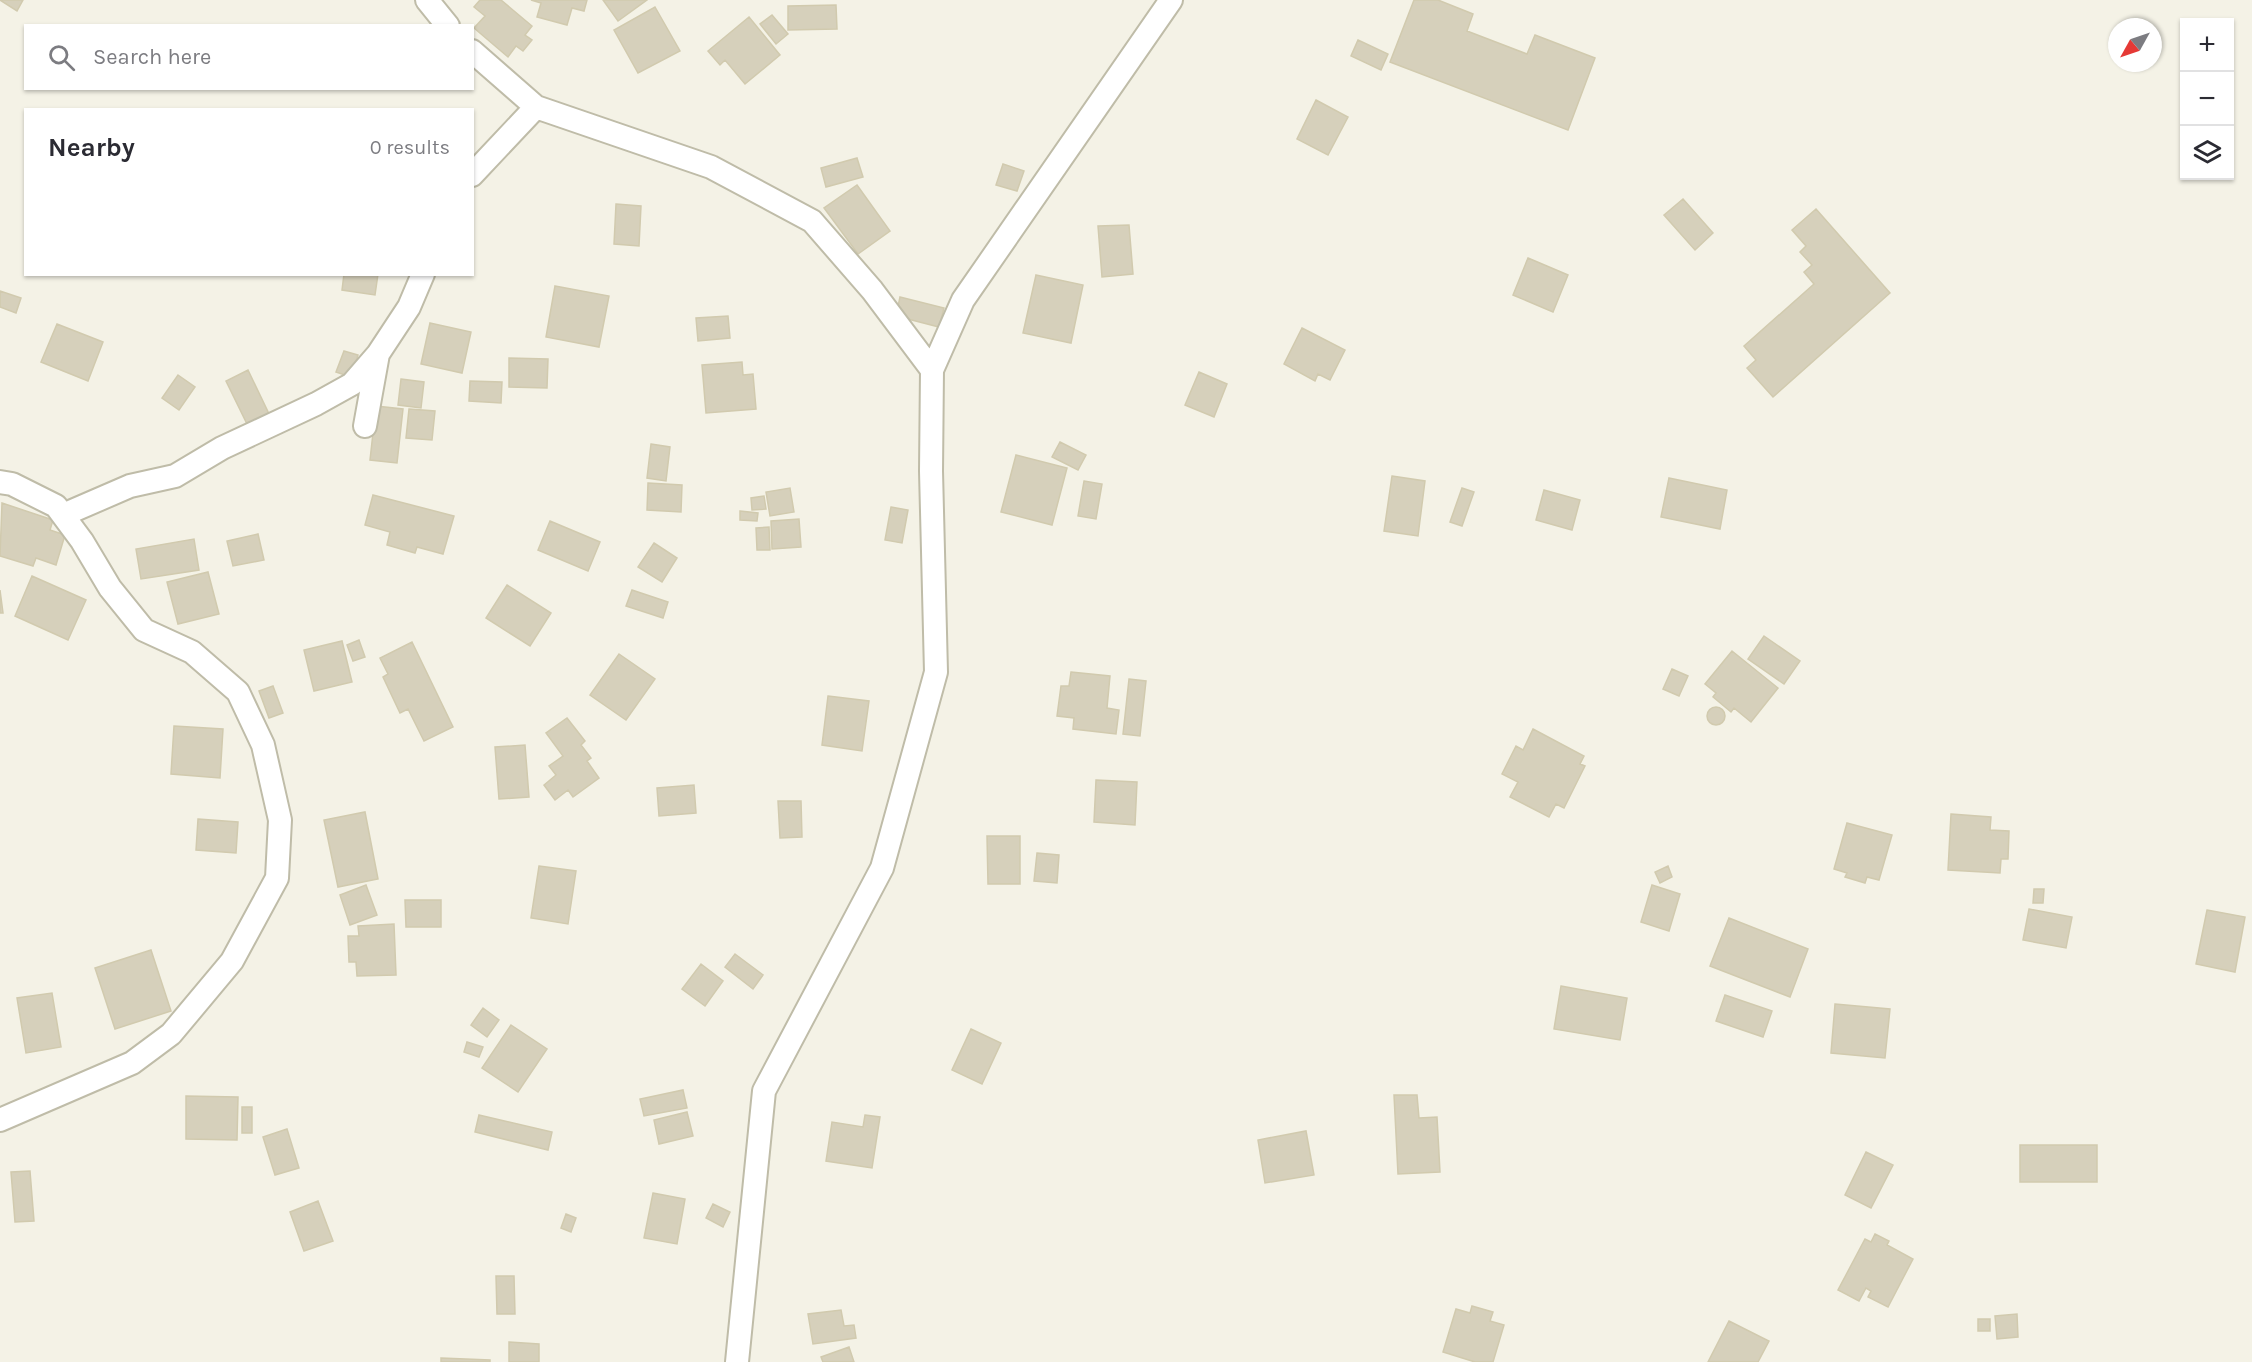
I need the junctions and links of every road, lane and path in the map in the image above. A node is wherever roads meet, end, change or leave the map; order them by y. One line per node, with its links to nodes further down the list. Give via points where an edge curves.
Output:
1 (427, 0): 3 (street)
2 (1171, 0): 9 (street, via 963,300)
3 (446, 24)
4 (474, 53): 5 (street)
5 (536, 107): 6 (street); 9 (street, via 711,167 812,221 872,290)
6 (474, 173)
7 (422, 276): 8 (street, via 409,307)
8 (378, 354): 10 (street); 12 (street, via 352,384 222,448 175,476 130,486)
9 (932, 370): 14 (street, via 936,672 882,868 764,1091)
10 (365, 426)
11 (0, 482): 12 (street, via 56,506)
12 (63, 515): 13 (street, via 110,588 144,630 192,652 238,692 263,745 280,820 277,878 232,961 171,1034 132,1063)
13 (0, 1120)
14 (737, 1362)

